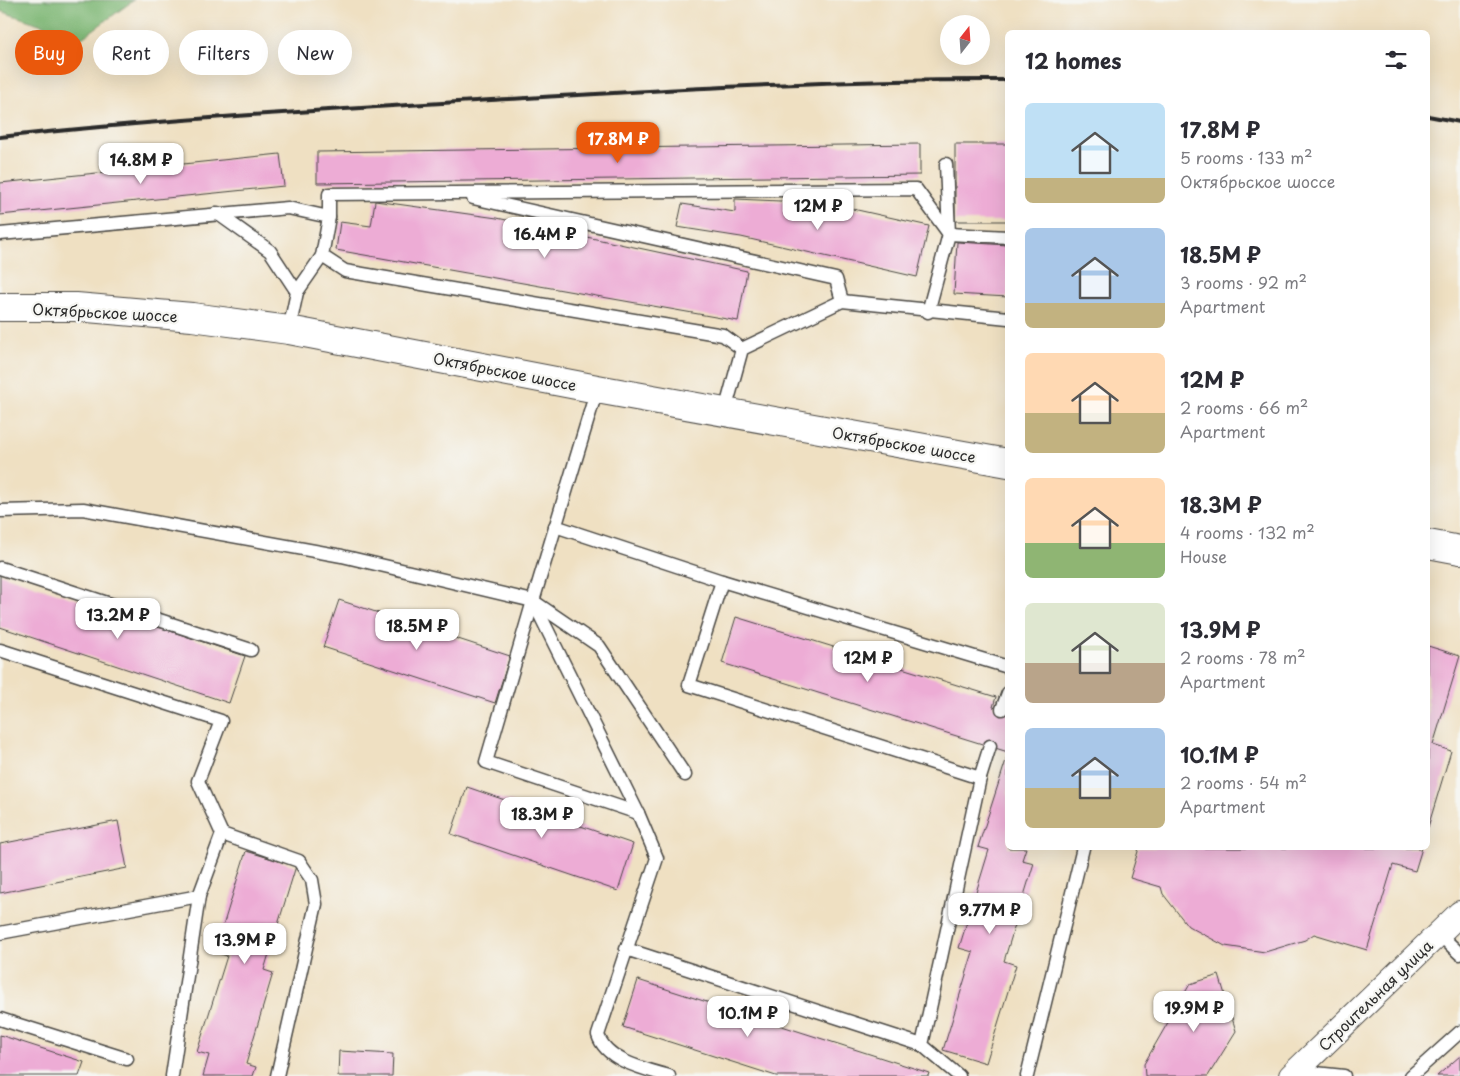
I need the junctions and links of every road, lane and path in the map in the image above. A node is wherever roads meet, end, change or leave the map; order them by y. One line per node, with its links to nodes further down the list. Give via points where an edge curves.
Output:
1 (946, 164): 6 (lane)
2 (450, 193): 4 (lane, via 329,194); 6 (lane, via 916,189); 10 (lane, via 836,279)
3 (217, 213): 4 (lane, via 288,208); 5 (lane); 9 (lane, via 270,251)
4 (329, 217): 8 (lane)
5 (0, 234)
6 (949, 234): 7 (lane); 12 (lane)
7 (1005, 237)
8 (322, 256): 9 (lane); 15 (lane, via 345,271 723,335)
9 (297, 292): 14 (lane)
10 (842, 301): 12 (lane); 15 (lane)
11 (0, 307): 14 (main road, Октябрьское шоссе, via 85,308 192,317)
12 (928, 312): 13 (lane)
13 (1005, 318)
14 (289, 330): 16 (main road, Октябрьское шоссе)
15 (742, 349): 17 (lane)
16 (597, 389): 17 (main road, Октябрьское шоссе); 20 (lane)
17 (724, 412): 18 (main road, Октябрьское шоссе)
18 (1005, 462)
19 (0, 511): 25 (lane, via 83,509 342,556)
20 (555, 526): 24 (lane); 25 (lane)
21 (1430, 544): 22 (main road)
22 (1460, 550)
23 (0, 568): 27 (lane)
24 (722, 581): 28 (lane); 33 (lane, via 689,685)
25 (533, 601): 32 (lane, via 599,646); 34 (lane); 34 (lane, via 486,762)
26 (0, 650): 35 (lane, via 221,721 198,781)
27 (251, 650)
28 (1005, 666)
29 (1005, 701): 30 (lane)
30 (1002, 709)
31 (990, 746): 33 (lane)
32 (685, 775)
33 (980, 778): 45 (lane)
34 (638, 813): 41 (lane, via 657,858)
35 (222, 834): 37 (lane); 49 (lane, via 299,861 312,880 316,904)
36 (1083, 850): 52 (lane)
37 (199, 896): 39 (lane); 48 (lane)
38 (1460, 913): 40 (street, Строительная улица)
39 (0, 933)
40 (1438, 934): 42 (lane); 47 (street, Строительная улица)
41 (626, 950): 45 (lane); 50 (lane, via 598,1034 601,1044 627,1063)
42 (1460, 954)
43 (0, 1019): 46 (lane)
44 (1460, 1032): 54 (lane)
45 (922, 1044): 51 (lane)
46 (127, 1059)
47 (1294, 1073): 53 (lane)
48 (172, 1076)
49 (277, 1076)
50 (668, 1076)
51 (959, 1076)
52 (1027, 1076)
53 (1344, 1076)
54 (1411, 1076)

